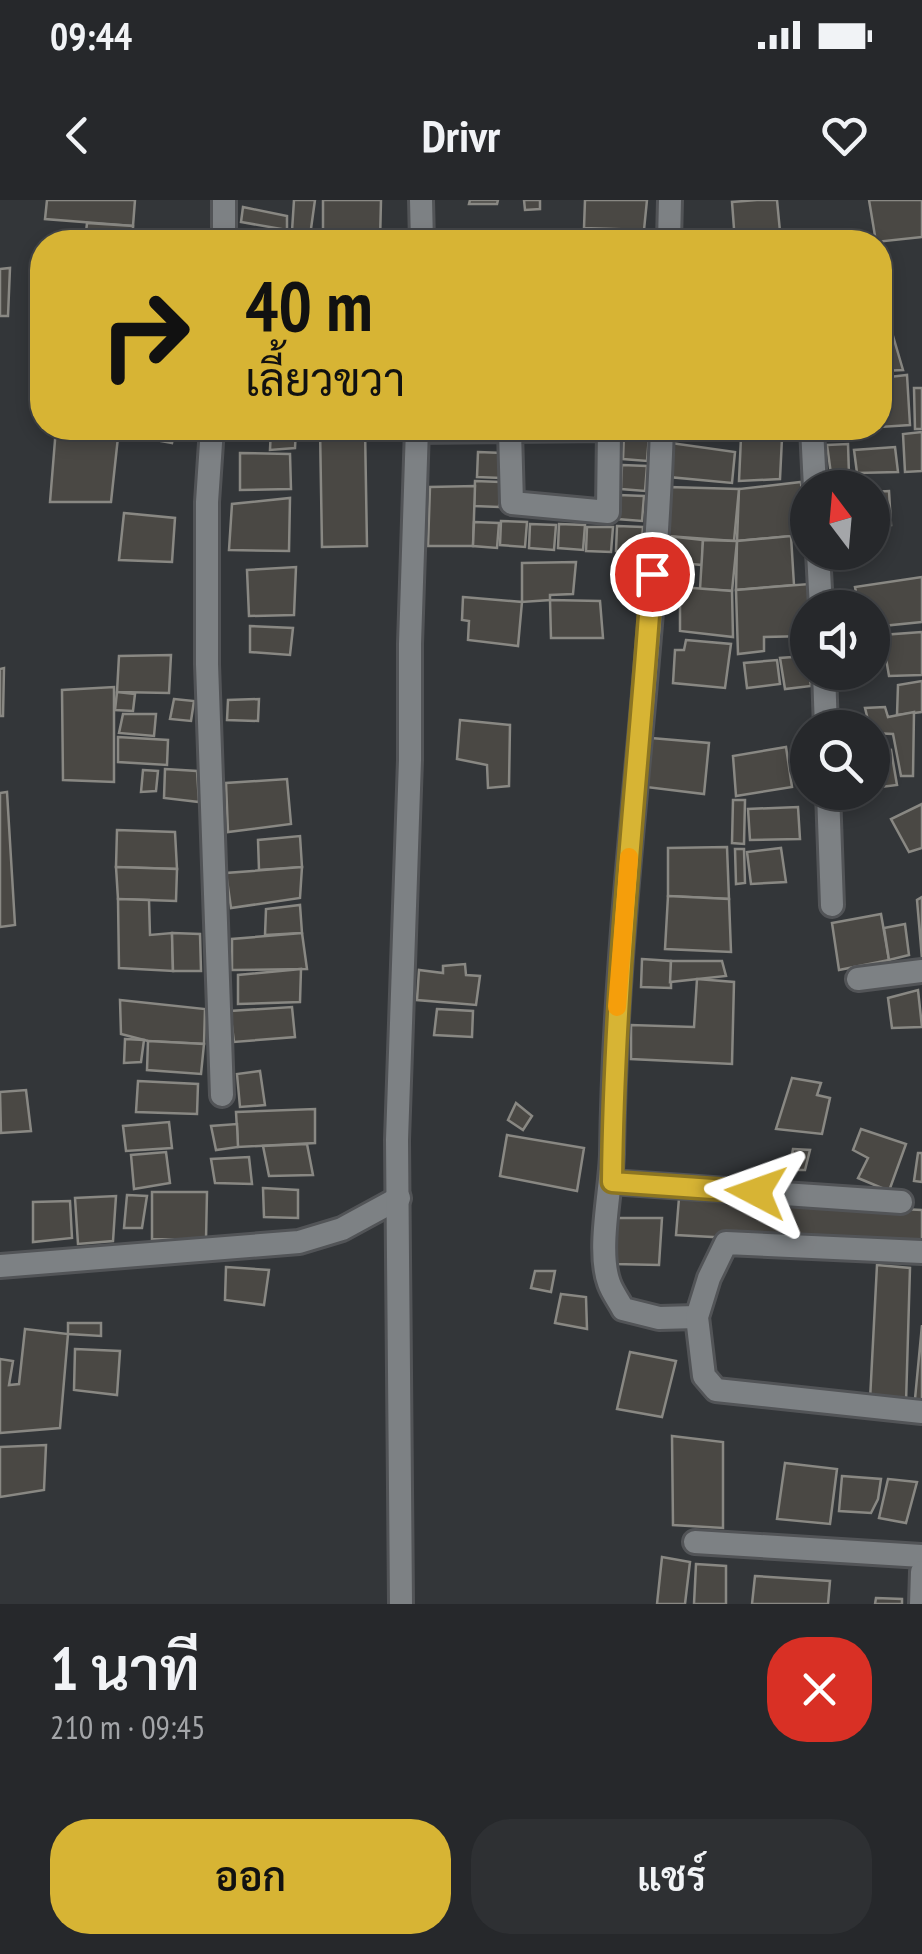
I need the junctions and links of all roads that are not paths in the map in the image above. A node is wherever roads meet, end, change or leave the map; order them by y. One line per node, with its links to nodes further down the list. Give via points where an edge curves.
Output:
1 (224, 200): 4 (street)
2 (422, 200): 5 (street)
3 (670, 200): 6 (street)
4 (224, 230)
5 (422, 230)
6 (669, 230)
7 (211, 440): 18 (street, via 208,664)
8 (417, 440): 20 (street)
9 (510, 440): 10 (street, via 512,503 608,512)
10 (609, 440)
11 (661, 440): 19 (street, via 620,966)
12 (813, 440): 13 (street)
13 (814, 470)
14 (829, 810): 15 (street)
15 (832, 905)
16 (922, 971): 17 (street)
17 (858, 979)
18 (222, 1095)
19 (612, 1182): 21 (street); 24 (street, via 604,1246 608,1281 623,1309 659,1318)
20 (398, 1198): 23 (street, via 342,1229 299,1242); 29 (street)
21 (901, 1202)
22 (922, 1252): 24 (street, via 726,1243)
23 (0, 1266)
24 (697, 1317): 25 (street, via 704,1376 716,1390)
25 (922, 1412)
26 (696, 1542): 27 (street)
27 (922, 1556)
28 (922, 1572): 30 (street)
29 (400, 1604)
30 (921, 1604)

